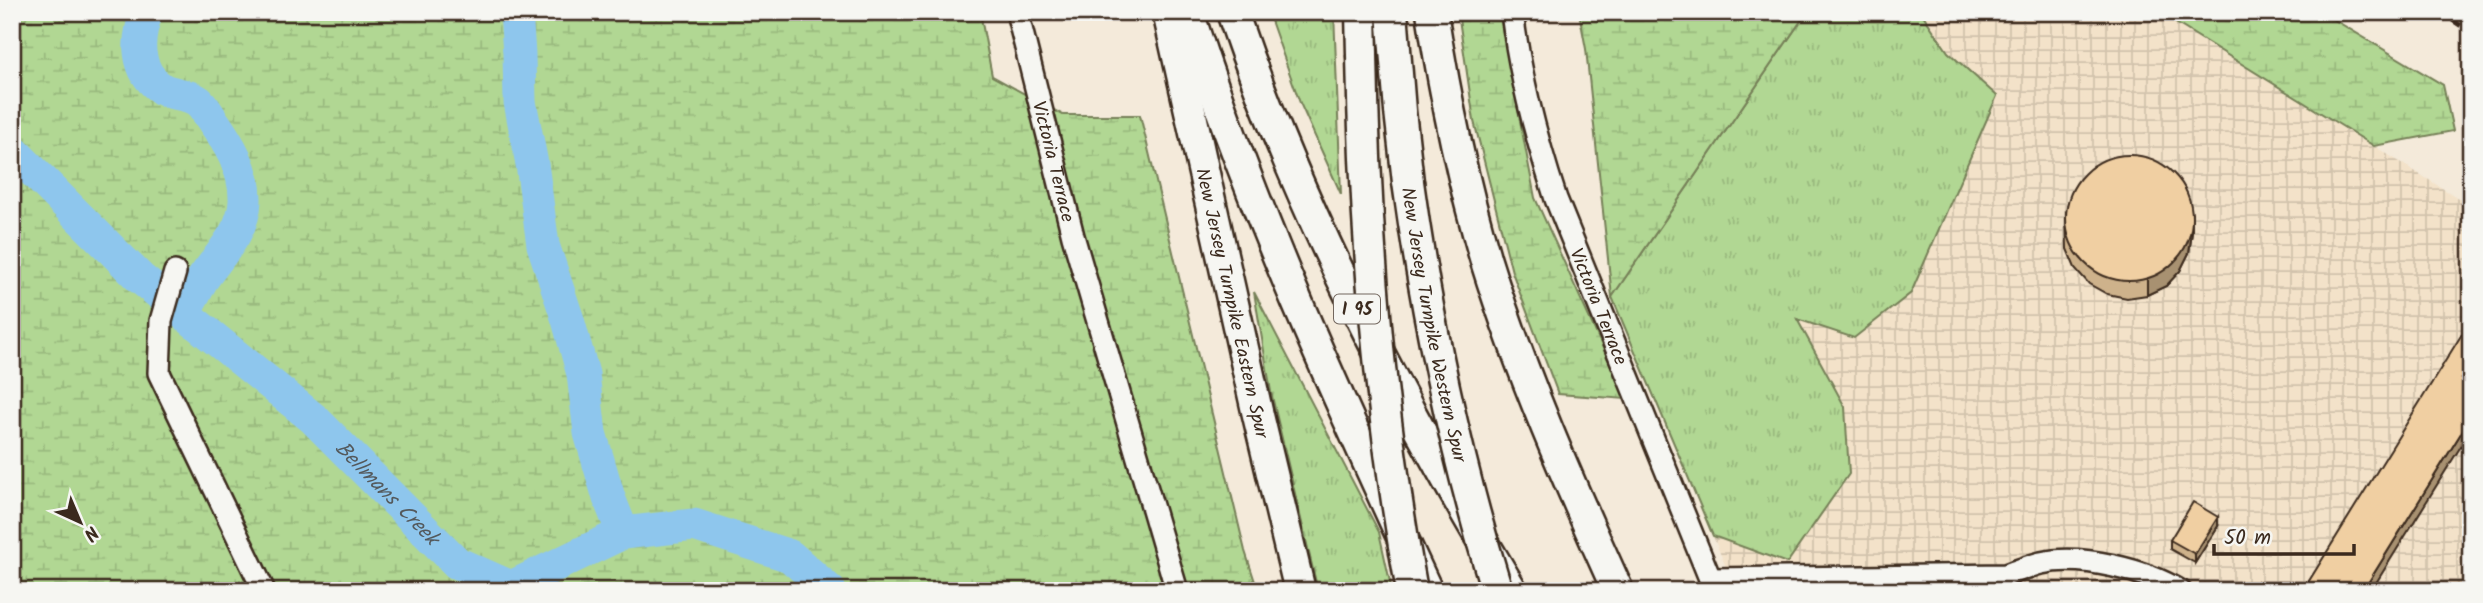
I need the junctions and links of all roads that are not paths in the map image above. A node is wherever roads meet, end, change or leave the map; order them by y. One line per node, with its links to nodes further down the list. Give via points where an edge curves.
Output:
1 (1017, 12): 12 (street, Victoria Terrace, via 1073,236)
2 (1168, 12): 13 (highway, New Jersey Turnpike Eastern Spur)
3 (1188, 12): 15 (highway, via 1222,114 1286,276)
4 (1232, 12): 17 (highway, I 95, via 1297,177 1353,302)
5 (1361, 12): 14 (highway, I 95, bridge, via 1367,225 1378,359)
6 (1392, 12): 16 (highway, New Jersey Turnpike Western Spur, bridge, via 1423,282 1468,491)
7 (1432, 12): 18 (highway, via 1449,110 1492,277 1566,474)
8 (1512, 12): 10 (street, Victoria Terrace, via 1525,94 1556,199)
9 (175, 272): 11 (street, via 161,321 159,373)
10 (1712, 585): 19 (street, via 2005,575 2043,563 2086,561 2159,578)
11 (264, 591)
12 (1177, 591)
13 (1300, 591)
14 (1412, 591)
15 (1427, 591)
16 (1497, 591)
17 (1512, 591)
18 (1618, 591)
19 (2180, 591)

